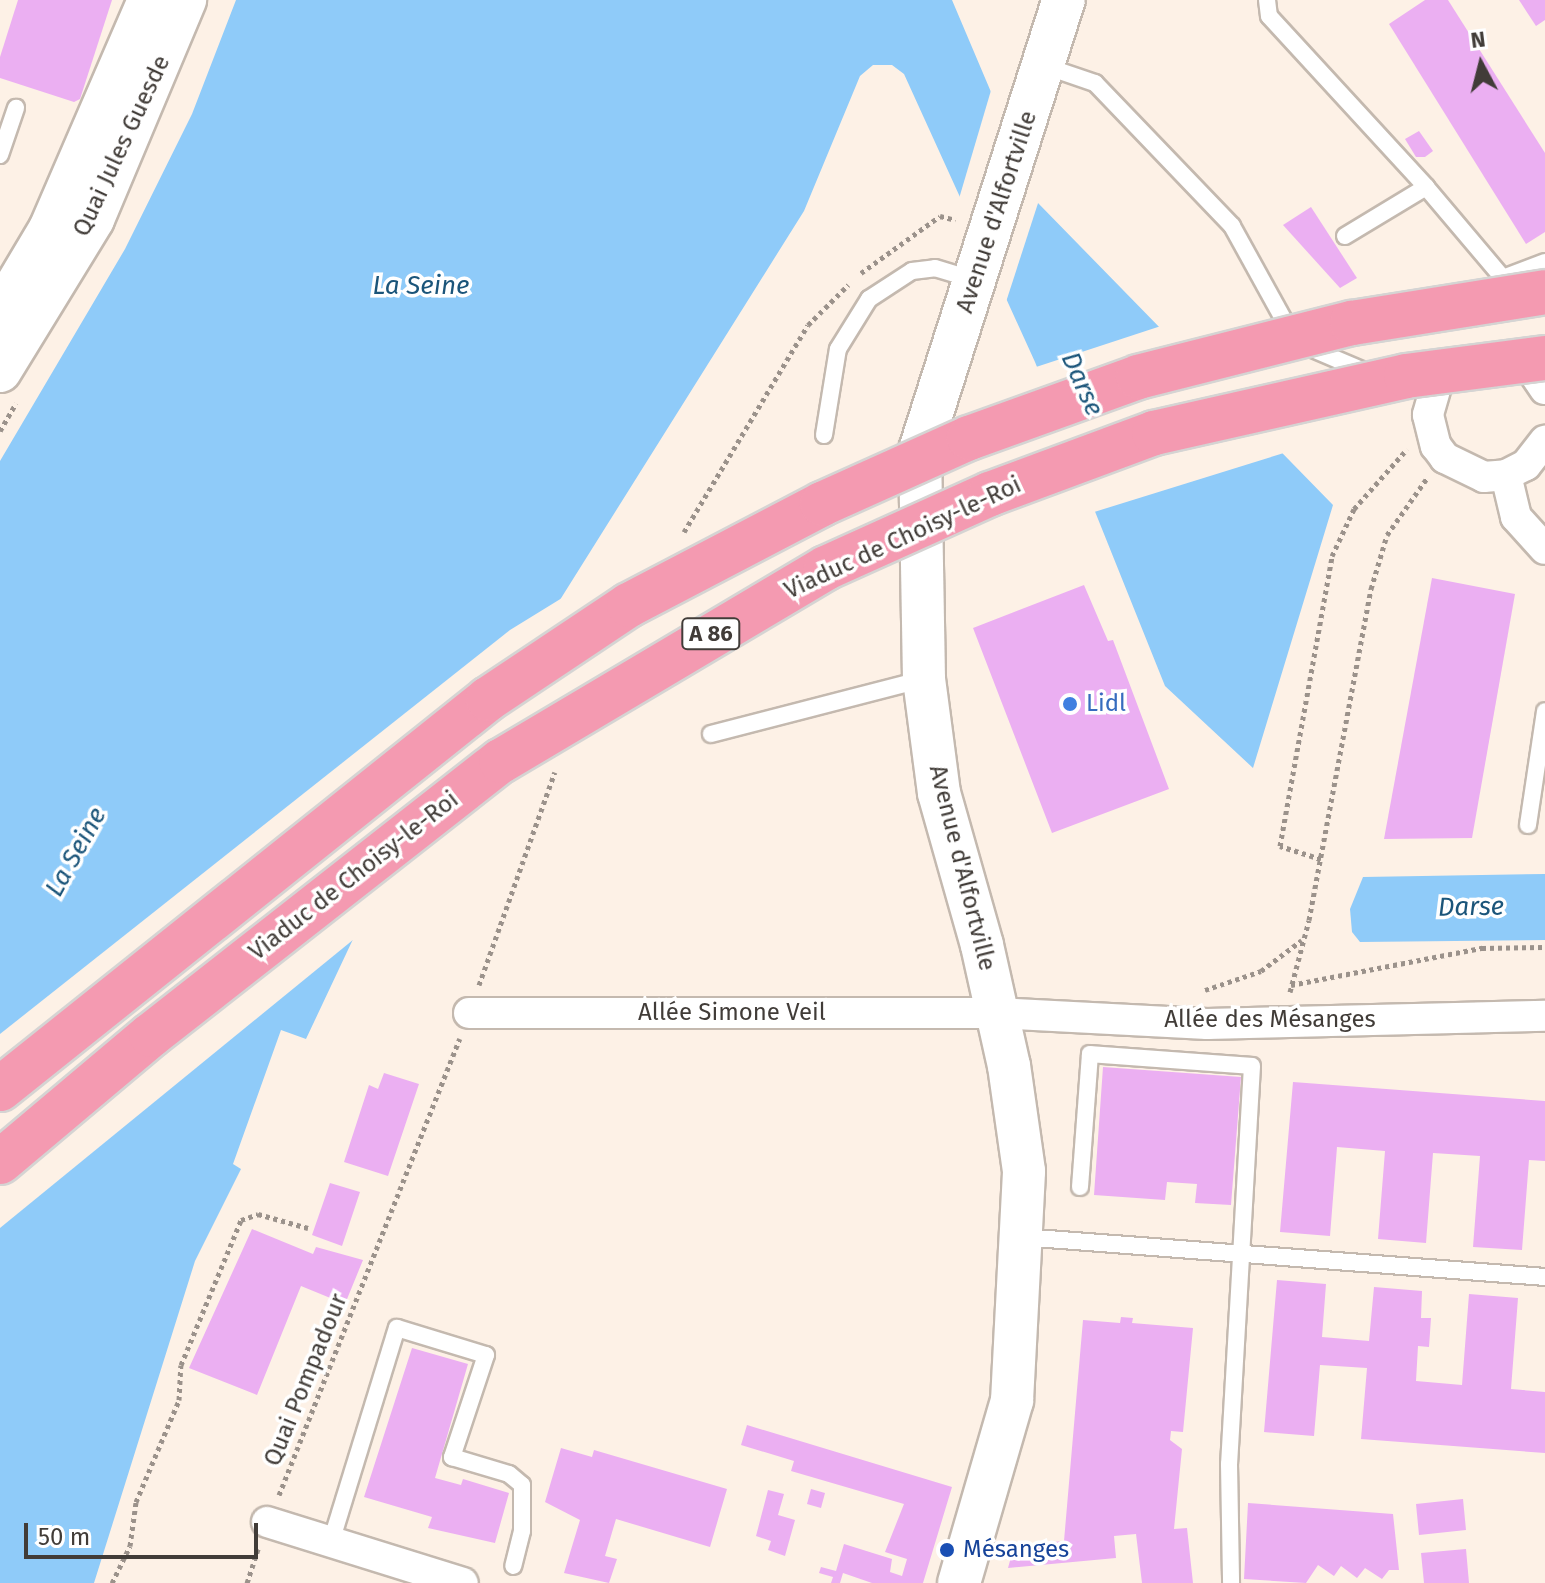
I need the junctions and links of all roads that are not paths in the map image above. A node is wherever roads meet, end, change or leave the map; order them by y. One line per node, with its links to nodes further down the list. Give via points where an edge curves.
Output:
1 (149, 0): 13 (main road, Quai Jules Guesde, via 50,229)
2 (185, 0): 15 (main road, Quai Jules Guesde, via 93,219)
3 (1064, 0): 5 (main road, Avenue d'Alfortville)
4 (1267, 0): 8 (lane, via 1269,16)
5 (1044, 66): 11 (main road, Avenue d'Alfortville); 17 (lane, via 1095,83 1232,226 1296,342)
6 (16, 108): 7 (lane)
7 (0, 155)
8 (1426, 187): 9 (lane); 10 (lane, via 1503,278)
9 (1345, 236)
10 (1545, 262)
11 (977, 277): 18 (lane, via 935,268 912,271 869,299 838,349); 22 (main road, Avenue d'Alfortville, via 920,450)
12 (1545, 292): 29 (highway, A 86, bridge, via 1352,323 1138,377 969,438 822,504 629,605 488,699)
13 (0, 313)
14 (1545, 358): 30 (highway, Viaduc de Choisy-le-Roi / A 86, bridge, via 1406,376 1154,433 990,494 826,568 501,761 151,1035)
15 (0, 371)
16 (1545, 389): 17 (street, via 1517,360 1481,354 1449,369)
17 (1430, 399): 20 (street, via 1430,431 1445,458 1484,477)
18 (824, 435)
19 (1545, 441): 20 (street, via 1526,465)
20 (1506, 475): 21 (street, via 1516,517)
21 (1545, 549)
22 (924, 679): 24 (lane); 27 (main road, Avenue d'Alfortville, via 939,793)
23 (1545, 711): 25 (lane)
24 (711, 734)
25 (1528, 825)
26 (469, 1013): 27 (street, Allée Simone Veil)
27 (996, 1013): 28 (street, Allée des Mésanges, via 1207,1024); 32 (main road, Avenue d'Alfortville, via 1024,1171)
28 (1545, 1016)
29 (0, 1089)
30 (0, 1162)
31 (1080, 1187): 33 (lane, via 1090,1054 1252,1066)
32 (1022, 1237): 33 (lane); 39 (main road, Avenue d'Alfortville, via 1012,1401)
33 (1238, 1253): 34 (lane); 40 (lane, via 1229,1464)
34 (1545, 1277)
35 (267, 1522): 36 (street)
36 (331, 1542): 37 (lane, via 397,1328 486,1355 452,1457 509,1474 522,1485 522,1531); 38 (street)
37 (513, 1566)
38 (463, 1583)
39 (959, 1583)
40 (1231, 1583)

